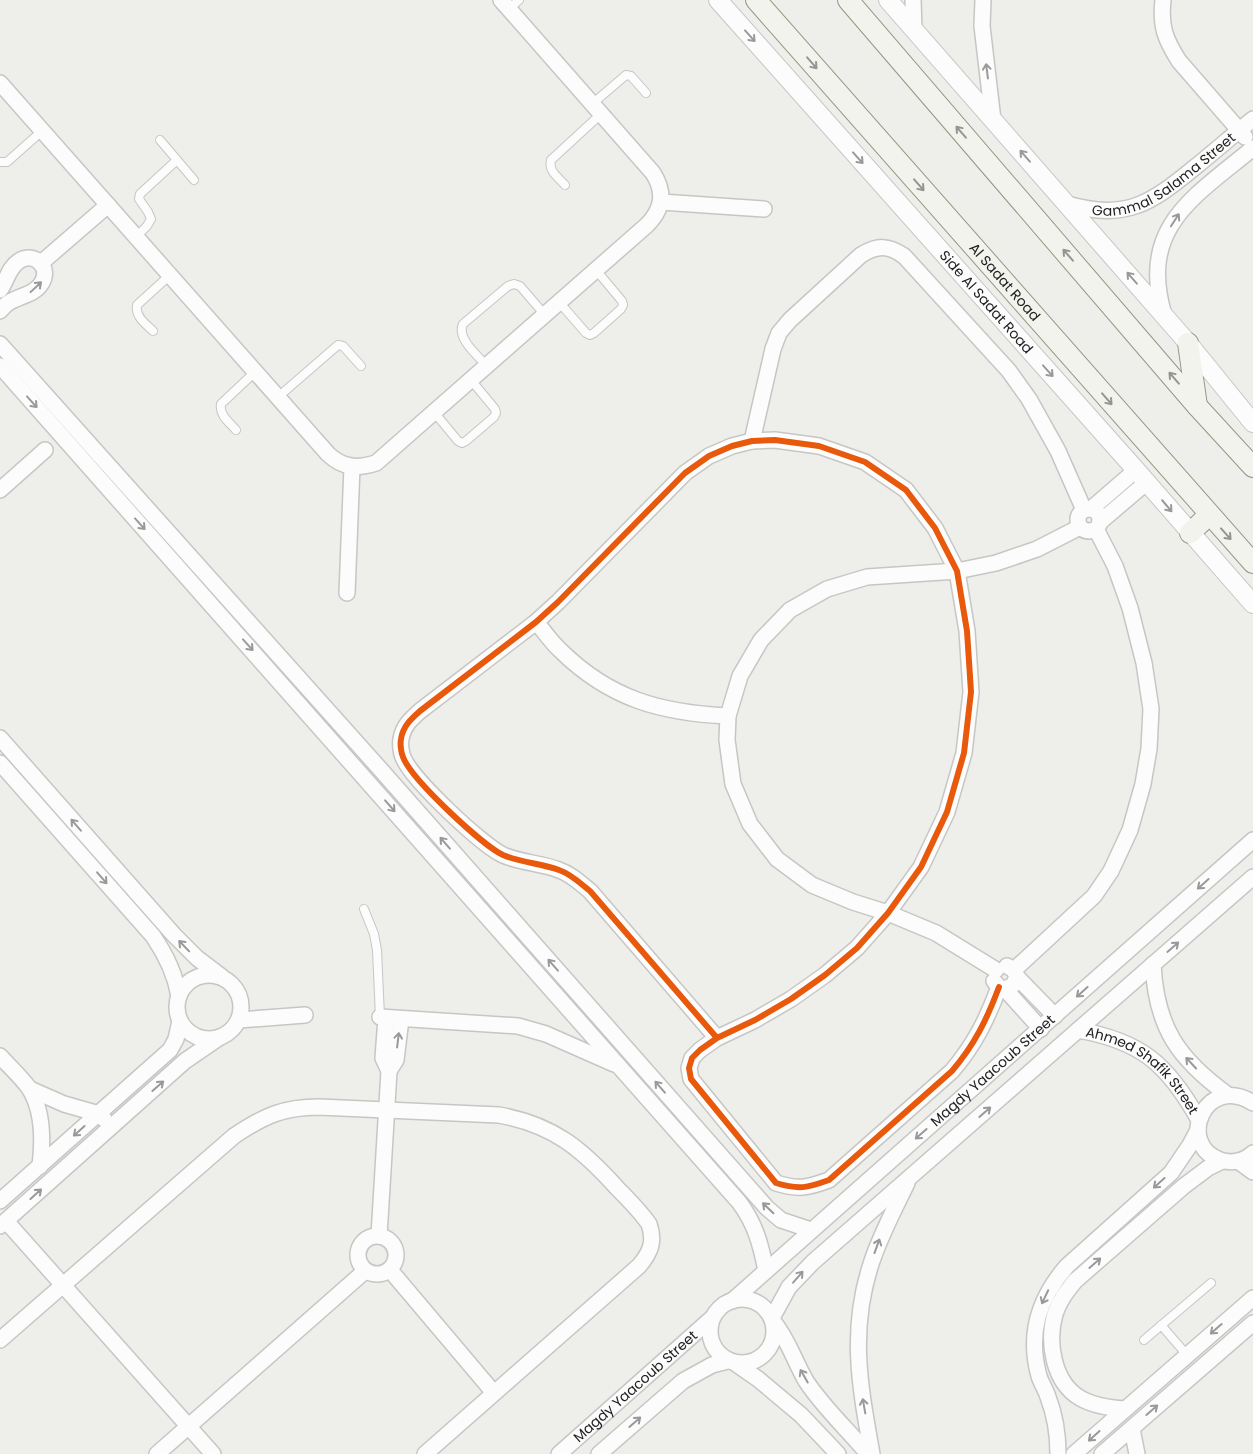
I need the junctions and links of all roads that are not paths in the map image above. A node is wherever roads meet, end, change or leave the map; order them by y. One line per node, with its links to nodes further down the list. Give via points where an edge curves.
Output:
1 (718, 0): 55 (street, Side Al Sadat Road, one-way to 55)
2 (756, 0): 58 (main road, Al Sadat Road, one-way to 58)
3 (848, 0): 45 (main road, one-way to 3)
4 (888, 0): 9 (street)
5 (912, 0): 9 (street)
6 (983, 0): 14 (street, one-way to 6, via 982,26)
7 (1163, 0): 15 (street, via 1163,31 1170,47)
8 (510, 3): 12 (street)
9 (914, 29): 14 (street)
10 (0, 83): 16 (street)
11 (646, 93): 12 (lane, via 631,76 626,75)
12 (597, 109): 22 (lane, via 551,160 552,171); 23 (street, via 653,173 661,192)
13 (1253, 119): 15 (street, Gammal Salama Street)
14 (993, 120): 25 (street, one-way to 14)
15 (1240, 130): 18 (street); 25 (street, Gammal Salama Street, via 1162,194 1144,204 1106,212)
16 (42, 131): 20 (lane, via 7,162); 24 (street)
17 (160, 140): 19 (lane)
18 (1253, 147): 35 (street, Gammal Salama Street, one-way to 18, via 1158,295 1157,273 1160,251 1168,230 1188,202)
19 (177, 160): 21 (lane); 27 (lane, via 140,194 139,199 150,219)
20 (0, 162)
21 (194, 180)
22 (565, 184)
23 (661, 202): 26 (street); 29 (street, via 651,221)
24 (108, 204): 27 (street); 28 (street)
25 (1067, 204): 35 (street, one-way to 25)
26 (764, 209)
27 (136, 237): 30 (street)
28 (41, 262): 31 (street, via 34,258 18,261 8,273); 31 (street, one-way to 28, via 32,292 44,277)
29 (596, 270): 32 (street); 32 (lane, via 623,305 594,333 586,333)
30 (170, 274): 36 (lane, via 137,306 137,313); 42 (street)
31 (4, 293): 33 (street)
32 (559, 302): 34 (street)
33 (0, 311)
34 (545, 315): 41 (street); 41 (lane, via 520,286 514,284 463,324 462,337)
35 (1165, 316): 37 (street)
36 (152, 331)
37 (1188, 343): 45 (main road); 47 (street)
38 (0, 344): 70 (street)
39 (0, 366): 71 (street, one-way to 71)
40 (361, 366): 44 (lane, via 344,346 338,344)
41 (487, 366): 43 (street)
42 (255, 372): 44 (street); 48 (lane, via 221,404 223,415)
43 (471, 380): 46 (street); 46 (lane, via 495,409 494,417 462,443)
44 (278, 397): 53 (street, via 335,460)
45 (1197, 406): 50 (main road)
46 (434, 412): 53 (street, via 376,463)
47 (1253, 423)
48 (236, 430)
49 (752, 441): 57 (street, via 773,350 784,326 861,255 883,247 904,256 1009,371 1044,424); 63 (street, via 775,440 819,446 865,462 906,490 935,528); 66 (street, via 709,456 685,473)
50 (1232, 444): 52 (main road); 54 (main road)
51 (44, 450): 56 (street)
52 (1253, 450)
53 (352, 467): 64 (street)
54 (1253, 467)
55 (1142, 476): 57 (street); 59 (street); 61 (street, Side Al Sadat Road, one-way to 61)
56 (0, 490)
57 (1088, 509): 59 (street, via 1099,515); 60 (street, via 1078,517)
58 (1209, 515): 61 (main road); 62 (main road, Al Sadat Road, one-way to 62)
59 (1098, 525): 60 (street, via 1089,532); 82 (street, via 1130,608 1144,663 1150,709 1144,784 1130,830 1111,871 1094,896)
60 (1080, 527): 63 (street, via 1037,549)
61 (1190, 533): 65 (street, Side Al Sadat Road)
62 (1253, 564)
63 (957, 572): 67 (street, via 867,577 826,589 790,610 761,640 740,676); 79 (street, via 967,631 970,692 964,753 947,812 925,859)
64 (346, 593)
65 (1253, 604)
66 (536, 622): 67 (street, via 588,675 620,694 692,715); 94 (street, via 407,723 400,740 403,757 423,784 486,845 521,861 559,870 590,891)
67 (728, 716): 79 (street, via 727,740 733,784 750,824 777,859 812,886)
68 (0, 738): 72 (street)
69 (0, 763): 73 (street)
70 (380, 770): 71 (street); 113 (street, one-way to 70)
71 (368, 781): 96 (street, one-way to 96)
72 (55, 801): 73 (street); 83 (street, one-way to 72, via 185,947)
73 (43, 811): 85 (street, one-way to 85, via 153,936 170,965)
74 (1253, 840): 75 (street, Magdy Yaacoub Street)
75 (1222, 867): 77 (street); 87 (street, Magdy Yaacoub Street, one-way to 87)
76 (1253, 877): 77 (street, Magdy Yaacoub Street)
77 (1247, 888): 80 (street, Magdy Yaacoub Street, one-way to 77)
78 (364, 909): 88 (lane, via 374,934)
79 (888, 913): 81 (street, via 936,933); 94 (street, via 857,948 825,975 784,1004)
80 (1153, 964): 92 (street, Magdy Yaacoub Street); 99 (street, one-way to 80, via 1206,1079 1172,1039 1159,1007)
81 (996, 970): 82 (street, via 1003,966 1011,967); 84 (street, via 994,980)
82 (1015, 973): 84 (street, via 1013,985); 87 (street)
83 (222, 977): 85 (street, via 196,977); 89 (street, via 239,995)
84 (1002, 988): 91 (street); 94 (street, via 979,1034 952,1071 829,1180 811,1187 792,1188 776,1183 691,1079 689,1068 692,1058)
85 (179, 996): 90 (street)
86 (305, 1015): 89 (street)
87 (1055, 1016): 91 (street, Magdy Yaacoub Street)
88 (389, 1018): 96 (street, via 524,1027); 101 (street, via 396,1060 389,1071)
89 (239, 1020): 93 (street)
90 (180, 1021): 93 (street, via 197,1037); 102 (street, via 170,1050)
91 (1041, 1029): 117 (street, Magdy Yaacoub Street, one-way to 117)
92 (1078, 1030): 103 (street, Ahmed Shafik Street, via 1128,1044 1150,1058 1170,1075 1185,1096); 111 (street, Magdy Yaacoub Street, one-way to 92)
93 (220, 1037): 104 (street, one-way to 93, via 194,1054)
94 (717, 1038)
95 (0, 1056): 98 (street)
96 (620, 1066): 115 (street)
97 (1253, 1088): 99 (street)
98 (30, 1089): 102 (street, via 64,1104); 109 (street, via 41,1127)
99 (1231, 1095): 100 (street, via 1244,1097); 103 (street, via 1209,1103)
100 (1253, 1103)
101 (387, 1109): 118 (street); 123 (street, via 309,1107 262,1118 234,1136); 135 (street, via 499,1115 540,1127 568,1141 589,1158 649,1224 652,1233 650,1251 639,1266)
102 (99, 1114): 104 (street); 109 (street, one-way to 109)
103 (1198, 1125): 106 (street, Ahmed Shafik Street, via 1203,1146); 108 (street)
104 (111, 1126): 116 (street, one-way to 104)
105 (1253, 1153): 107 (street)
106 (1222, 1161): 107 (street); 112 (street)
107 (1238, 1161): 110 (street)
108 (1178, 1164): 112 (street); 136 (street, one-way to 136, via 1054,1281 1037,1318 1034,1338 1035,1358)
109 (40, 1166): 114 (street)
110 (1253, 1172)
111 (910, 1177): 127 (street, Magdy Yaacoub Street, one-way to 111, via 789,1287 800,1274); 147 (street, one-way to 111, via 859,1379 859,1321 871,1264)
112 (1192, 1179): 134 (street, one-way to 112, via 1052,1352 1055,1314 1063,1296 1075,1281)
113 (752, 1191): 115 (street); 117 (street, one-way to 113, via 781,1220)
114 (0, 1201)
115 (738, 1202): 121 (street, via 755,1226)
116 (3, 1224): 123 (street)
117 (811, 1230): 121 (street, Magdy Yaacoub Street)
118 (379, 1236): 119 (street, via 390,1241 397,1252 397,1259); 120 (street, via 367,1239 359,1248 359,1260)
119 (390, 1270): 120 (street, via 375,1275); 135 (street)
120 (365, 1271): 138 (street)
121 (766, 1271): 125 (street, Magdy Yaacoub Street)
122 (1211, 1283): 129 (lane)
123 (63, 1286): 130 (street); 138 (street)
124 (1253, 1298): 132 (street, one-way to 132)
125 (732, 1301): 126 (street, via 720,1307); 127 (street, via 742,1299 760,1304)
126 (712, 1318): 133 (street, via 710,1338 720,1355); 143 (street, Magdy Yaacoub Street)
127 (772, 1320): 133 (street, via 774,1336 768,1350 757,1360 742,1364); 146 (street, one-way to 127, via 807,1382 787,1340)
128 (1253, 1323): 139 (street, one-way to 128)
129 (1161, 1325): 131 (lane); 132 (lane)
130 (0, 1340)
131 (1144, 1340)
132 (1187, 1355): 137 (street)
133 (731, 1362): 144 (street, Magdy Yaacoub Street, one-way to 133, via 683,1381 697,1372); 145 (street, via 758,1379 801,1415)
134 (1067, 1387): 136 (street); 137 (street, via 1093,1404)
135 (494, 1393): 142 (street)
136 (1048, 1396): 148 (street)
137 (1125, 1409): 149 (street, one-way to 149)
138 (188, 1427): 140 (street); 141 (street)
139 (1132, 1429): 150 (street); 151 (street)
140 (158, 1454)
141 (213, 1454)
142 (425, 1454)
143 (559, 1454)
144 (599, 1454)
145 (838, 1454)
146 (868, 1454)
147 (872, 1454)
148 (1058, 1454)
149 (1074, 1454)
150 (1102, 1454)
151 (1137, 1454)

